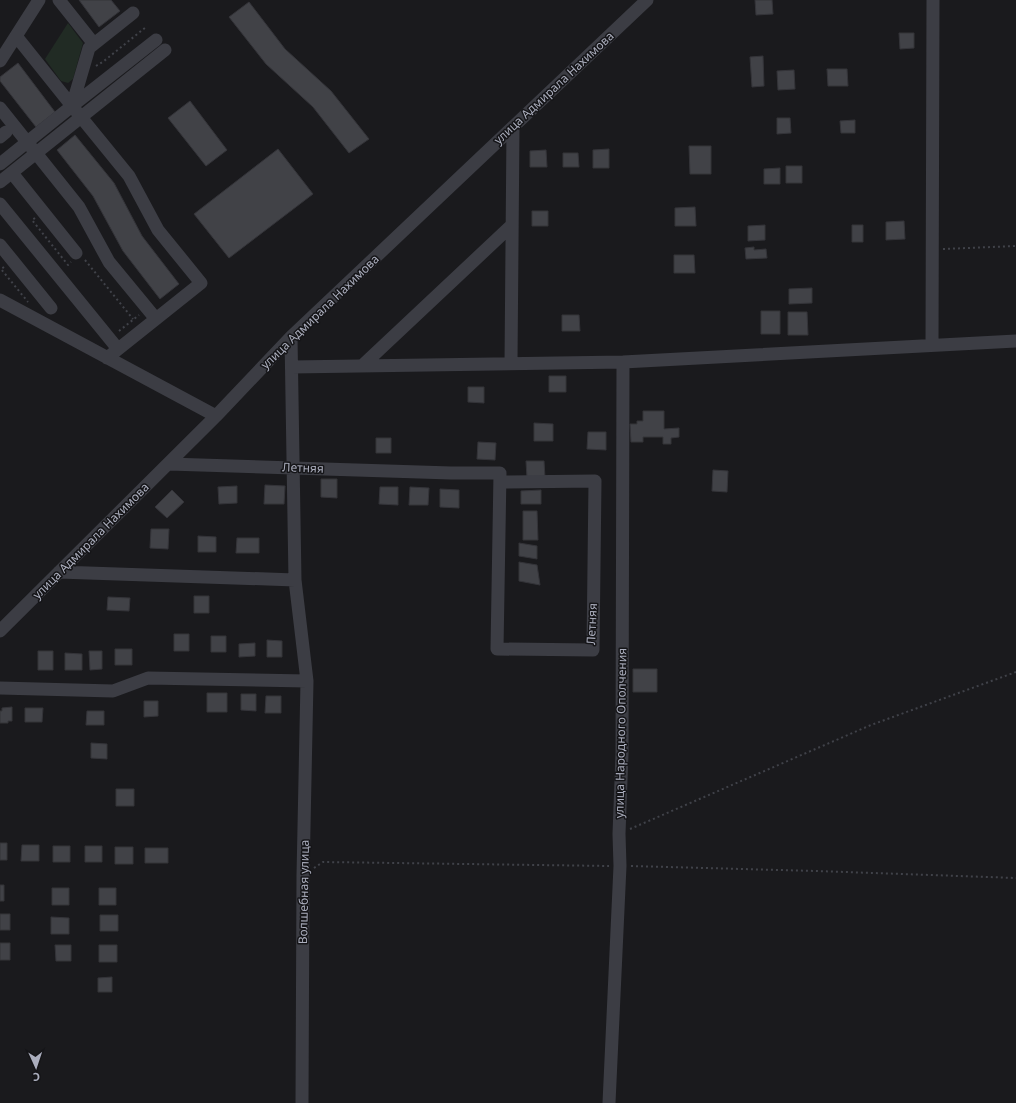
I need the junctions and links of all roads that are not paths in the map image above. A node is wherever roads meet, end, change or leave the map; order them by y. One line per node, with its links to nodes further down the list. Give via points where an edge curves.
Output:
1 (39, 0): 6 (street)
2 (58, 0): 8 (street)
3 (647, 0): 14 (street, улица Адмирала Нахимова)
4 (933, 0): 29 (street)
5 (133, 13): 8 (street)
6 (16, 36): 10 (street); 11 (street)
7 (156, 40): 11 (street)
8 (94, 44): 11 (street, via 89,48)
9 (165, 50): 13 (street)
10 (0, 61)
11 (72, 106): 13 (street); 15 (street)
12 (0, 108): 15 (street)
13 (81, 117): 16 (street); 26 (street, via 129,176 158,230 201,283)
14 (512, 127): 21 (street); 27 (street, улица Адмирала Нахимова)
15 (27, 142): 16 (street); 17 (street)
16 (36, 153): 18 (street); 26 (street, via 79,207 109,262)
17 (0, 164)
18 (12, 173): 19 (street); 23 (street)
19 (0, 182)
20 (0, 204): 30 (street)
21 (512, 225): 33 (street); 34 (street)
22 (0, 245): 25 (street)
23 (78, 254)
24 (0, 300): 31 (street)
25 (51, 308)
26 (156, 319): 30 (street)
27 (292, 337): 35 (street, Волшебная улица); 36 (street, улица Адмирала Нахимова)
28 (1016, 341): 29 (street)
29 (932, 345): 32 (street)
30 (118, 349): 31 (street)
31 (107, 358): 36 (street)
32 (624, 362): 33 (street); 46 (street, улица Народного Ополчения, via 620,866)
33 (511, 363): 34 (street)
34 (363, 365): 35 (street)
35 (292, 366): 38 (street, Волшебная улица)
36 (216, 416): 37 (street, улица Адмирала Нахимова)
37 (169, 464): 38 (street, Летняя); 40 (street, улица Адмирала Нахимова)
38 (294, 468): 39 (street, Летняя, via 500,473); 41 (street, Волшебная улица)
39 (500, 482): 39 (street, Летняя, via 497,649 593,650 595,481)
40 (59, 572): 41 (street); 42 (street, улица Адмирала Нахимова)
41 (295, 580): 43 (street, Волшебная улица)
42 (0, 631)
43 (307, 681): 44 (street, via 148,678 113,692); 45 (street, Волшебная улица)
44 (0, 688)
45 (302, 1103)
46 (609, 1103)

